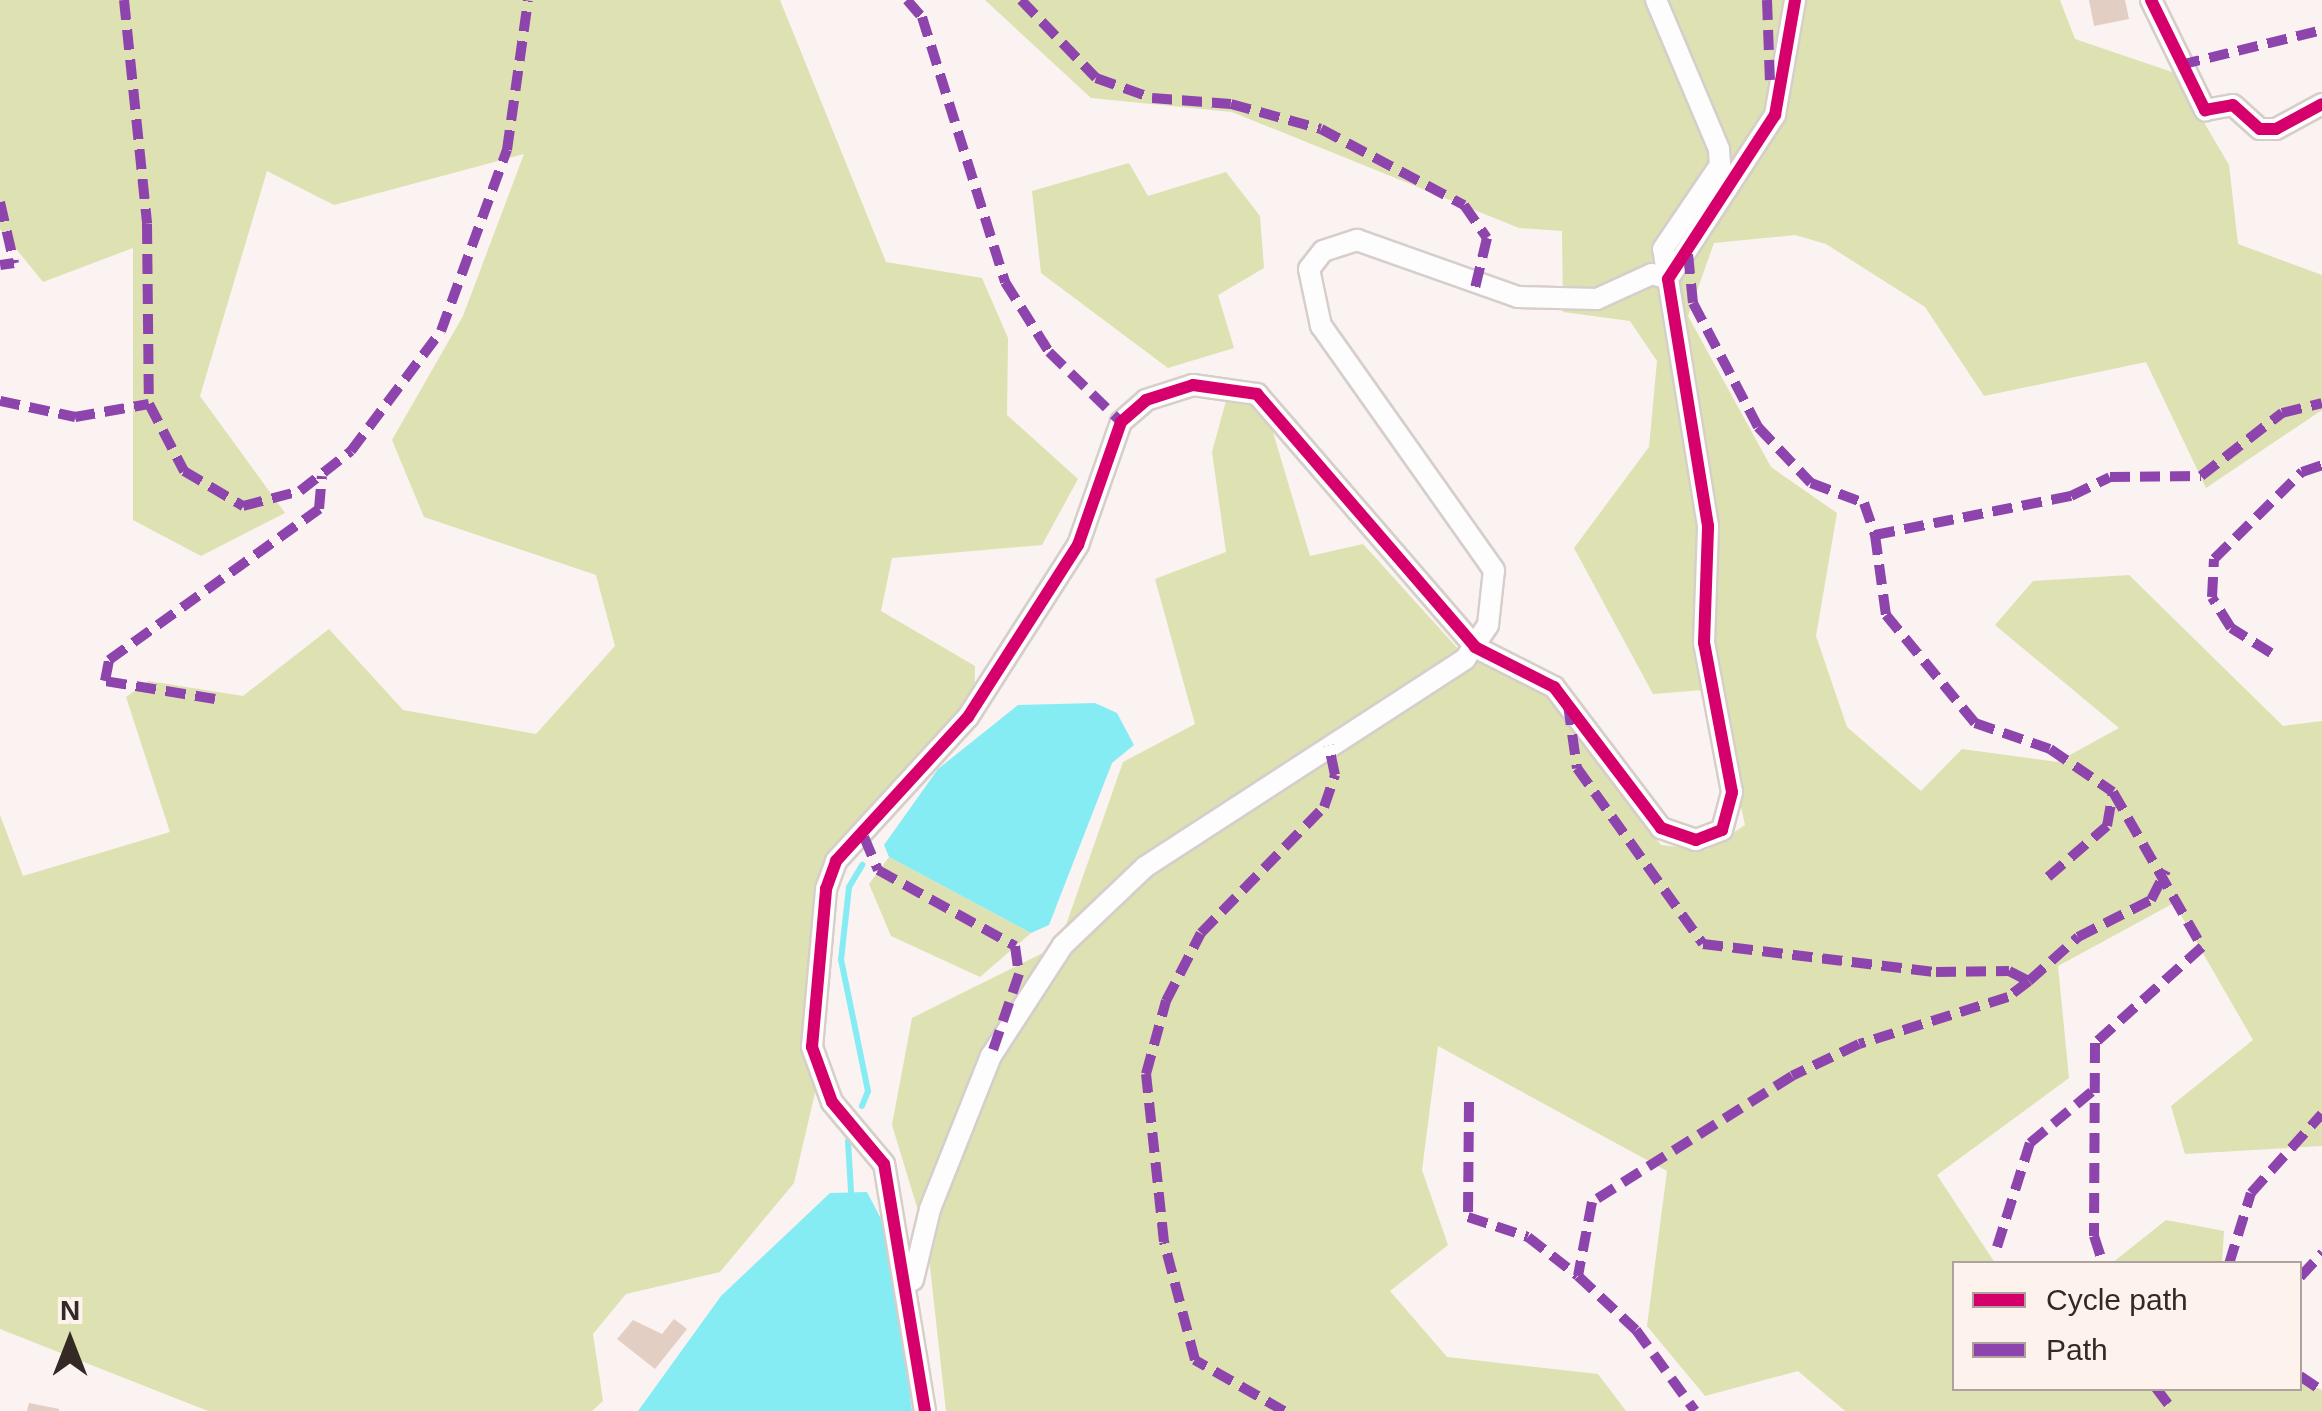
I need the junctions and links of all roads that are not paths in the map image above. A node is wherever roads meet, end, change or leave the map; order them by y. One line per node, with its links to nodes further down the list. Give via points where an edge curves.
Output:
1 (1656, 0): 5 (street, via 1720,165 1663,249)
2 (1795, 0): 5 (street, via 1775,115)
3 (2151, 0): 4 (street, via 2205,110 2233,105 2260,128 2276,128)
4 (2322, 104)
5 (1668, 278): 6 (street, via 1652,274 1597,299 1518,297 1358,240 1323,251 1309,269 1322,326 1494,570 1488,625); 6 (street, via 1708,526 1704,642 1732,792 1722,830 1696,840 1661,828 1554,687)
6 (1474, 647): 7 (street, via 1145,868 1063,945 991,1056 930,1209); 7 (street, via 1257,394 1193,385 1146,400 1121,422 1078,546 968,716 836,861 826,888 812,1047 832,1102 884,1164)
7 (909, 1297): 8 (street)
8 (925, 1411)

